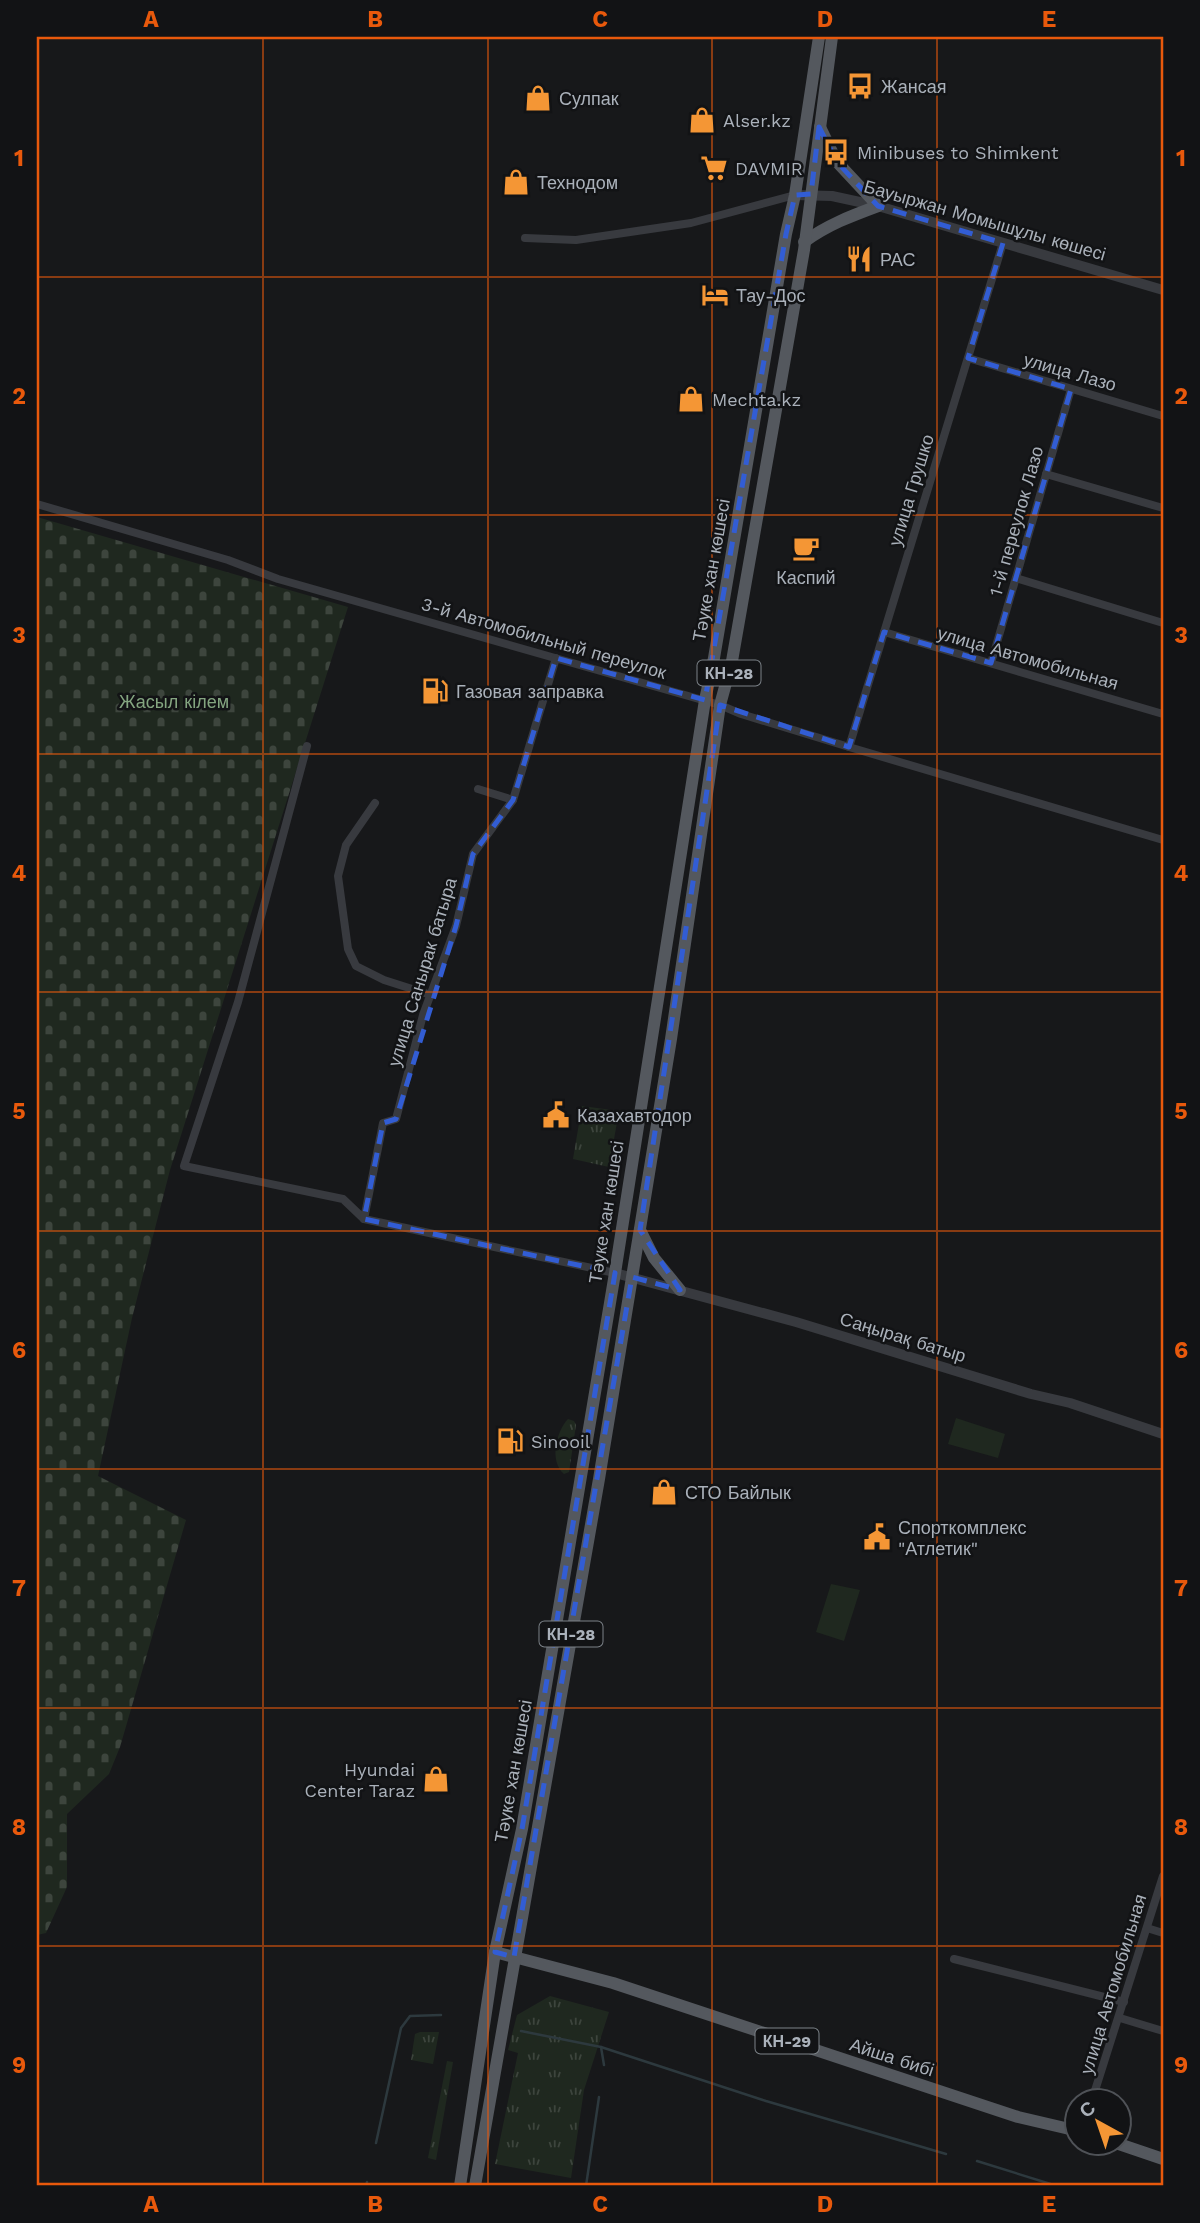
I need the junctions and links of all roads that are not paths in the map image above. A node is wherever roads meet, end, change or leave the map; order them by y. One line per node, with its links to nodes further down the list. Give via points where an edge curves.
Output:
1 (819, 37): 5 (main road, Тәуке хан көшесі / КН-28)
2 (832, 37): 3 (main road, Тәуке хан көшесі / КН-28)
3 (819, 127): 4 (main road, Тәуке хан көшесі / КН-28); 6 (main road, via 837,162)
4 (811, 194): 5 (street, Бауыржан Момышұлы көшесі); 6 (street, Бауыржан Момышұлы көшесі); 8 (main road, Тәуке хан көшесі / КН-28)
5 (795, 195): 7 (street, via 691,223 576,240); 22 (main road, Тәуке хан көшесі / КН-28)
6 (878, 206): 8 (main road, via 841,220); 9 (street, Бауыржан Момышұлы көшесі)
7 (525, 238)
8 (804, 242): 23 (main road, Тәуке хан көшесі / КН-28, via 733,662)
9 (1003, 243): 10 (street, Бауыржан Момышұлы көшесі); 11 (street, улица Грушко)
10 (1163, 290)
11 (968, 358): 12 (street, улица Лазо); 19 (street, улица Грушко)
12 (1071, 388): 13 (street, улица Лазо); 14 (street, 1-й переулок Лазо)
13 (1163, 416)
14 (1046, 474): 16 (street); 17 (street, 1-й переулок Лазо)
15 (37, 504): 20 (street, 3-й Автомобильный переулок)
16 (1163, 508)
17 (1016, 578): 18 (street); 21 (street, 1-й переулок Лазо)
18 (1163, 622)
19 (884, 632): 21 (street, улица Автомобильная); 26 (street, улица Грушко)
20 (556, 658): 22 (street, 3-й Автомобильный переулок); 28 (street, улица Санырак батыра)
21 (990, 663): 24 (street, улица Автомобильная)
22 (705, 700): 23 (street, 3-й Автомобильный переулок); 34 (main road, Тәуке хан көшесі / КН-28)
23 (720, 705): 26 (street, 3-й Автомобильный переулок); 33 (main road, Тәуке хан көшесі / КН-28)
24 (1163, 714)
25 (307, 746): 32 (street, via 238,1002 184,1166 343,1199)
26 (849, 747): 30 (street, 3-й Автомобильный переулок)
27 (478, 789): 28 (street)
28 (513, 800): 31 (street, улица Санырак батыра, via 472,854 456,926)
29 (375, 803): 31 (street, via 346,845 338,876 348,949 356,966)
30 (1163, 840)
31 (430, 995): 32 (street, улица Санырак батыра, via 396,1119 383,1123)
32 (364, 1219): 34 (street)
33 (640, 1230): 35 (main road, Тәуке хан көшесі / КН-28); 36 (main road, via 654,1258)
34 (615, 1273): 35 (street, Саңырақ батыр); 41 (main road, Тәуке хан көшесі / КН-28, via 522,1829)
35 (632, 1277): 36 (street, Саңырақ батыр); 42 (main road, Тәуке хан көшесі / КН-28)
36 (680, 1290): 37 (street, Саңырақ батыр)
37 (1163, 1434)
38 (1163, 1876): 39 (street, улица Автомобильная)
39 (1147, 1928): 40 (street); 44 (street, улица Автомобильная)
40 (1163, 1933)
41 (495, 1952): 42 (main road, Айша бибі / КН-29); 51 (main road, Тәуке хан көшесі / КН-28)
42 (514, 1957): 48 (main road, Айша бибі / КН-29, via 613,1983 1018,2117); 52 (main road, Тәуке хан көшесі / КН-28)
43 (954, 1959): 44 (street)
44 (1124, 2002): 45 (street, улица Автомобильная)
45 (1120, 2018): 46 (street); 47 (street, улица Автомобильная)
46 (1163, 2031)
47 (1097, 2086)
48 (1064, 2128)
49 (1134, 2150): 50 (main road)
50 (1163, 2159)
51 (460, 2186)
52 (475, 2186)

